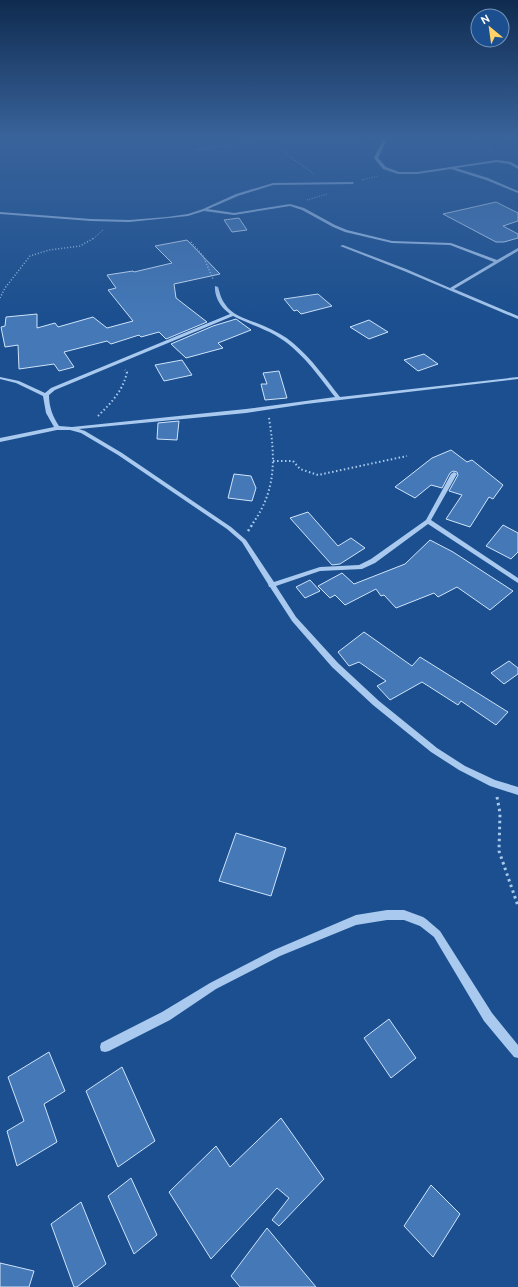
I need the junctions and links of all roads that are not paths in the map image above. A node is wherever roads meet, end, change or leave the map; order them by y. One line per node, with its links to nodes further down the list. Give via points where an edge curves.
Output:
1 (230, 198): 2 (street)
2 (204, 210): 3 (street, via 181,216 116,220); 6 (street, via 234,214 290,205 346,231 392,242 451,244)
3 (0, 213)
4 (342, 246): 8 (street)
5 (518, 249): 6 (street)
6 (496, 262): 8 (street)
7 (216, 287): 9 (street, via 219,300)
8 (451, 289): 10 (street)
9 (232, 315): 13 (street, via 63,383); 14 (street, via 267,328 295,346)
10 (518, 318)
11 (0, 378): 13 (street, via 12,379)
12 (518, 378): 14 (street)
13 (46, 395): 15 (street, via 47,411)
14 (338, 398): 16 (street, via 174,419)
15 (57, 428): 16 (street); 17 (street)
16 (70, 428): 21 (street, via 83,432 120,454 243,540)
17 (0, 440)
18 (454, 474): 19 (street)
19 (428, 521): 20 (street); 21 (street, via 386,553 363,566 320,569)
20 (518, 581)
21 (271, 585): 22 (street, via 302,629 335,665 376,703 434,750 462,768 493,784)
22 (518, 791)
23 (104, 1047): 24 (street, via 166,1016 213,986 277,953 356,920 404,915 423,922 437,934 488,1017)
24 (518, 1053)

